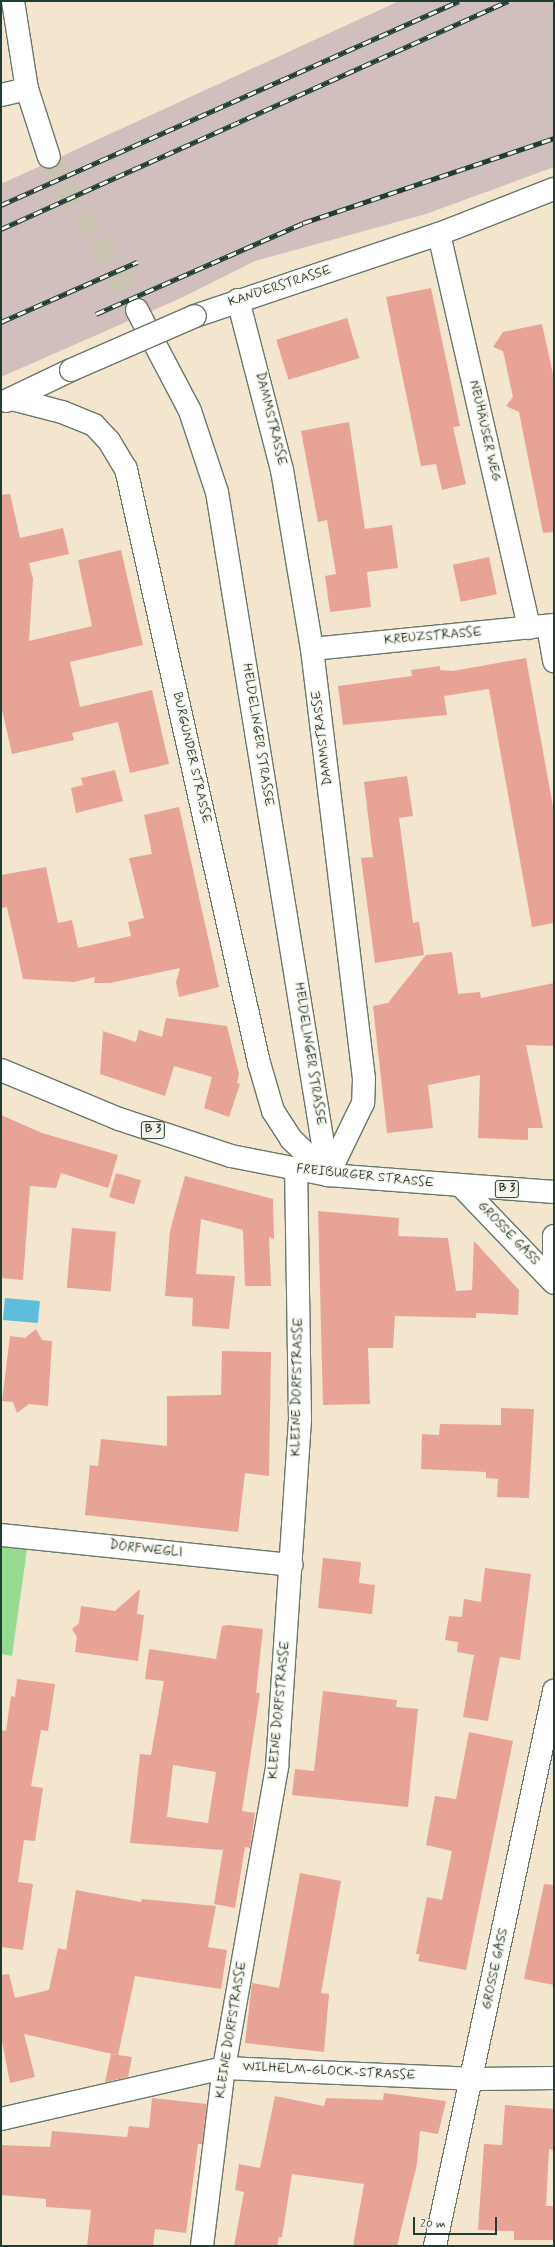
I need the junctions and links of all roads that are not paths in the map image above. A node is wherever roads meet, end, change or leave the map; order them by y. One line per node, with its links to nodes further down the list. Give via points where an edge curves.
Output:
1 (13, 1): 2 (street)
2 (27, 89): 3 (street); 4 (street)
3 (1, 95)
4 (49, 157)
5 (554, 189): 6 (street, KANDERSTRASSE)
6 (439, 234): 7 (street, KANDERSTRASSE); 10 (street, NEUHÄUSER WEG)
7 (238, 300): 9 (street, KANDERSTRASSE, bridge, via 195,316); 11 (street, DAMMSTRASSE, via 282,470)
8 (137, 310): 15 (street, HELDELINGER STRASSE, via 190,411 217,492)
9 (6, 401): 15 (street, BURGUNDER STRASSE, via 62,412 94,425 109,441 126,469 261,1070 273,1111 291,1139)
10 (544, 627): 11 (street, KREUZSTRASSE); 12 (street, NEUHÄUSER WEG)
11 (312, 649): 15 (street, DAMMSTRASSE, via 364,1079 363,1104)
12 (554, 661)
13 (1, 1070): 14 (street, FREIBURGER STRASSE / B 3, via 119,1119 204,1148)
14 (296, 1170): 15 (street, FREIBURGER STRASSE / B 3); 22 (street, KLEINE DORFSTRASSE, via 300,1419)
15 (328, 1175): 16 (street, FREIBURGER STRASSE / B 3)
16 (461, 1186): 17 (street, FREIBURGER STRASSE / B 3); 20 (street, GROSSE GASS)
17 (554, 1192)
18 (554, 1236): 19 (street, GROSSE GASS)
19 (554, 1263)
20 (554, 1283)
21 (1, 1535): 22 (street, DORFWEGLI)
22 (291, 1565): 24 (street, KLEINE DORFSTRASSE, via 277,1766)
23 (554, 1691): 26 (street, GROSSE GASS)
24 (224, 2068): 26 (street, WILHELM-GLOCK-STRASSE); 27 (street, WILHELM-GLOCK-STRASSE); 28 (street, KLEINE DORFSTRASSE)
25 (554, 2078): 26 (street, WILHELM-GLOCK-STRASSE)
26 (471, 2079): 29 (street, GROSSE GASS)
27 (1, 2119)
28 (202, 2246)
29 (435, 2246)

